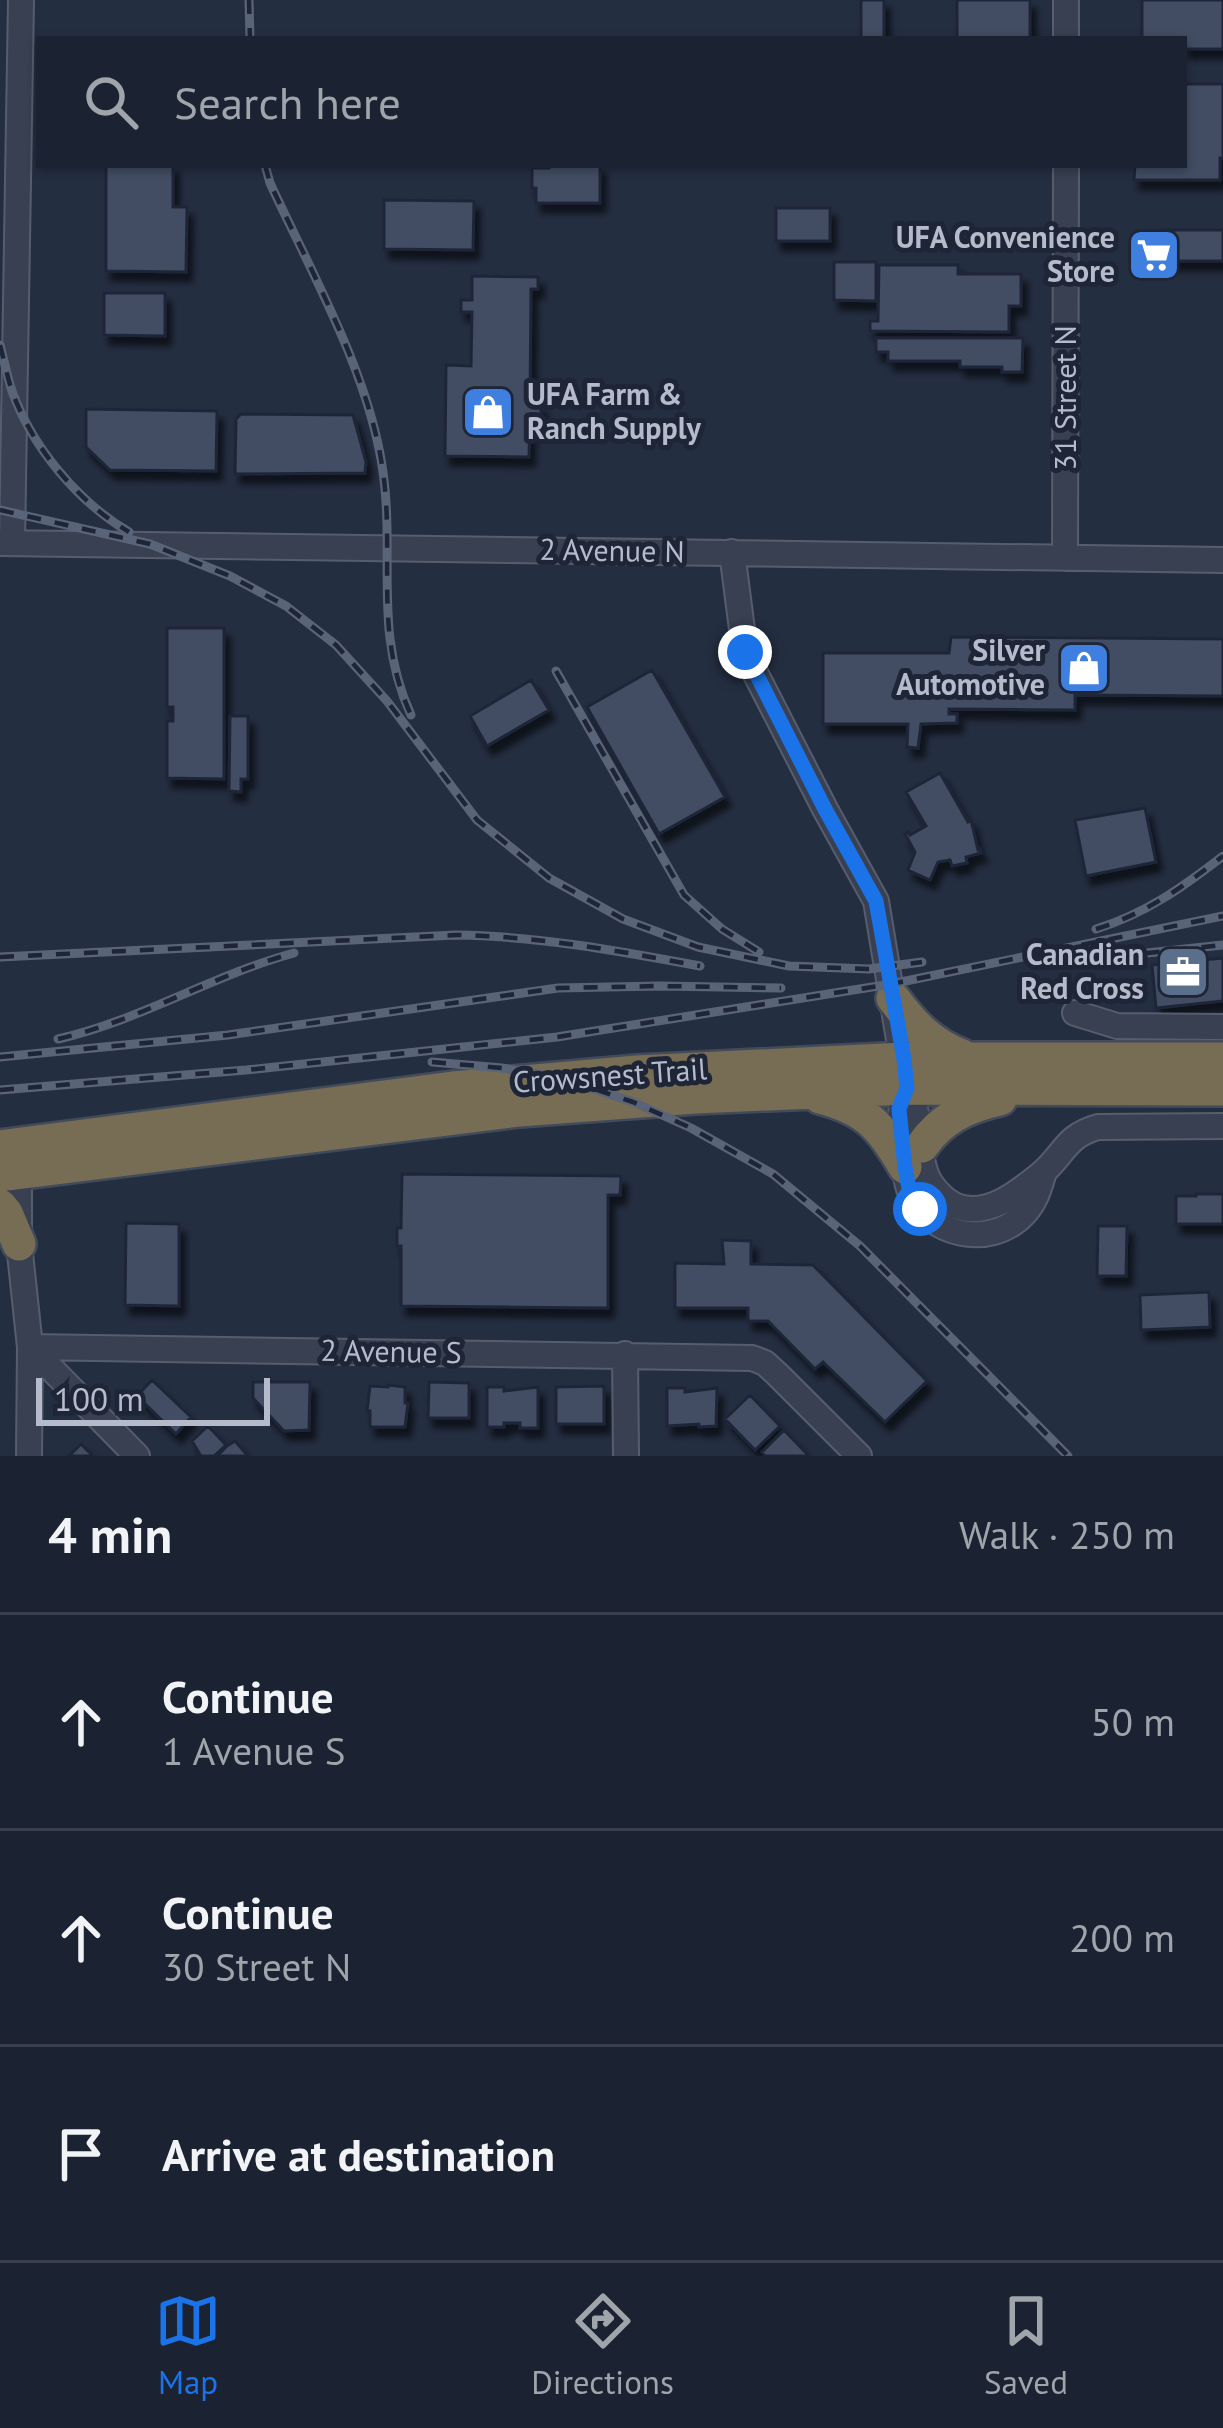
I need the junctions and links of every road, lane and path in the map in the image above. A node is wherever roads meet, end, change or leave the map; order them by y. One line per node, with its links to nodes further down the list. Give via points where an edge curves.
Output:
1 (20, 0): 5 (street)
2 (1066, 0): 3 (street)
3 (1066, 36)
4 (1066, 168): 8 (street, 31 Street N)
5 (8, 243): 6 (street)
6 (6, 543): 7 (street, 2 Avenue N)
7 (732, 552): 8 (street, 2 Avenue N); 10 (street, via 745,652 876,901)
8 (1065, 558): 9 (street, 2 Avenue N)
9 (1223, 560)
10 (893, 998): 13 (highway, via 924,1035); 15 (street)
11 (1076, 1013): 12 (street, via 1117,1026)
12 (1223, 1027)
13 (969, 1059): 14 (highway, Crowsnest Trail); 15 (highway, Crowsnest Trail)
14 (1223, 1059)
15 (906, 1074): 16 (highway, Crowsnest Trail); 18 (highway, Crowsnest Trail); 20 (street, via 918,1109); 21 (highway, Crowsnest Trail, via 637,1072 453,1088)
16 (1049, 1088): 17 (highway, Crowsnest Trail); 20 (highway, via 957,1113)
17 (1223, 1089)
18 (788, 1093): 20 (highway, via 826,1098 873,1120); 21 (highway, Crowsnest Trail, via 519,1110)
19 (1223, 1126): 20 (street, via 1098,1127 1071,1139 1044,1172 976,1210 945,1200)
20 (913, 1156)
21 (9, 1160): 23 (street)
22 (0, 1206): 23 (highway)
23 (19, 1244): 24 (street)
24 (30, 1348): 25 (street, 2 Avenue S); 26 (street); 27 (street)
25 (625, 1354): 28 (street); 29 (street, 2 Avenue S, via 766,1363)
26 (29, 1456)
27 (137, 1456)
28 (626, 1456)
29 (859, 1456)

